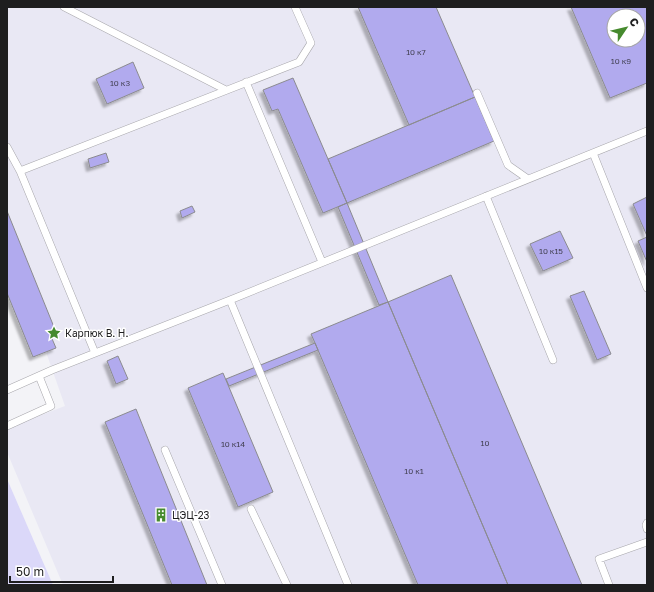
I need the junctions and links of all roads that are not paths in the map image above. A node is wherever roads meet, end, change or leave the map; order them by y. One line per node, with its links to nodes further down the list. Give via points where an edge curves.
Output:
1 (64, 7): 4 (lane)
2 (295, 7): 3 (lane, via 311,43 299,62)
3 (246, 82): 4 (lane); 12 (lane)
4 (226, 90): 9 (lane)
5 (477, 93): 10 (lane, via 508,165)
6 (647, 131): 8 (lane)
7 (7, 147): 9 (lane)
8 (593, 153): 10 (lane); 13 (lane)
9 (20, 170): 15 (lane)
10 (528, 179): 11 (lane)
11 (486, 196): 12 (lane); 16 (lane)
12 (322, 262): 14 (lane)
13 (647, 288)
14 (230, 300): 15 (lane); 27 (lane)
15 (95, 353): 17 (lane)
16 (553, 360)
17 (38, 376): 18 (lane); 19 (lane, via 52,406)
18 (7, 390)
19 (7, 426)
20 (165, 450): 25 (lane)
21 (251, 509): 26 (lane)
22 (647, 524): 23 (lane)
23 (647, 529)
24 (647, 542): 28 (lane, via 598,560)
25 (222, 585)
26 (287, 585)
27 (348, 585)
28 (609, 585)

